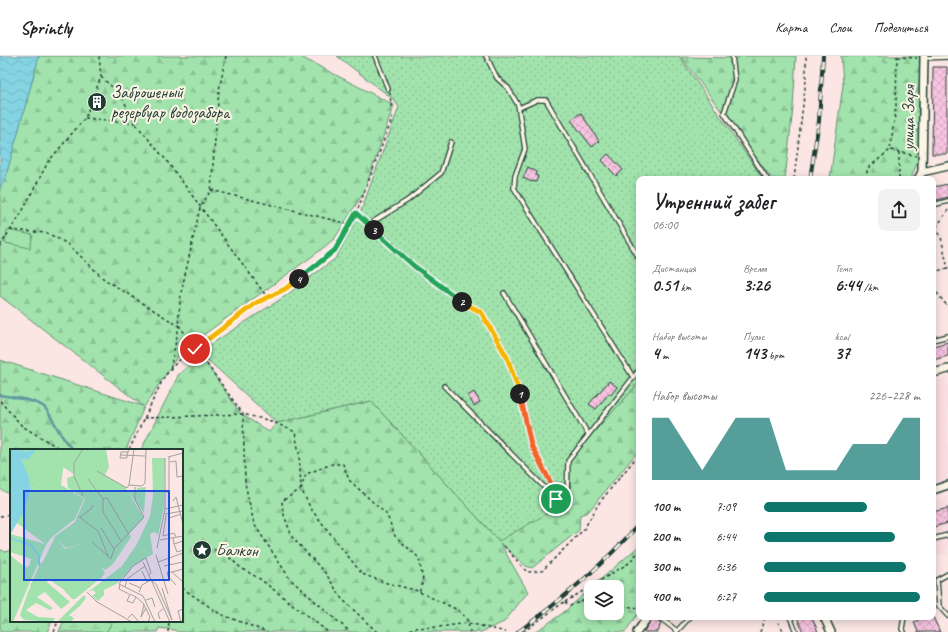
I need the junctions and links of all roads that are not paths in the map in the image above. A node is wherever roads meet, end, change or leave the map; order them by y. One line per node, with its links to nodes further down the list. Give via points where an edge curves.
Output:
1 (375, 56): 6 (lane)
2 (486, 56): 7 (lane, via 497,78 508,88)
3 (732, 56): 11 (lane, via 735,80 724,113)
4 (948, 56): 5 (lane)
5 (924, 57): 10 (street, улица Заря)
6 (388, 88)
7 (519, 108): 17 (lane, via 537,100 546,100); 24 (lane, via 525,149 515,176 514,188)
8 (451, 142): 16 (lane, via 441,173 408,200)
9 (948, 166): 10 (street)
10 (922, 172): 12 (street, улица Заря)
11 (765, 176)
12 (920, 176)
13 (948, 202): 14 (lane)
14 (936, 204)
15 (356, 213): 16 (lane)
16 (368, 225): 29 (lane, via 414,266 463,303 481,312 507,357 521,394 531,445 554,489)
17 (636, 253)
18 (504, 293): 26 (lane)
19 (948, 336): 20 (lane)
20 (936, 339)
21 (948, 369): 22 (street)
22 (936, 372)
23 (636, 374): 24 (lane)
24 (633, 377): 26 (lane)
25 (444, 386): 29 (lane)
26 (588, 434): 29 (lane, via 568,461 567,498 556,499)
27 (948, 485): 28 (street)
28 (936, 489)
29 (553, 496)
30 (948, 535): 31 (lane)
31 (936, 538)
32 (948, 574): 33 (lane, via 937,580 940,606)
33 (948, 616)
34 (646, 620): 40 (street)
35 (663, 620): 41 (lane)
36 (687, 620): 41 (lane)
37 (791, 620): 42 (lane)
38 (825, 620): 43 (street)
39 (903, 620): 44 (lane)
40 (636, 632)
41 (677, 632)
42 (796, 632)
43 (831, 632)
44 (904, 632)

